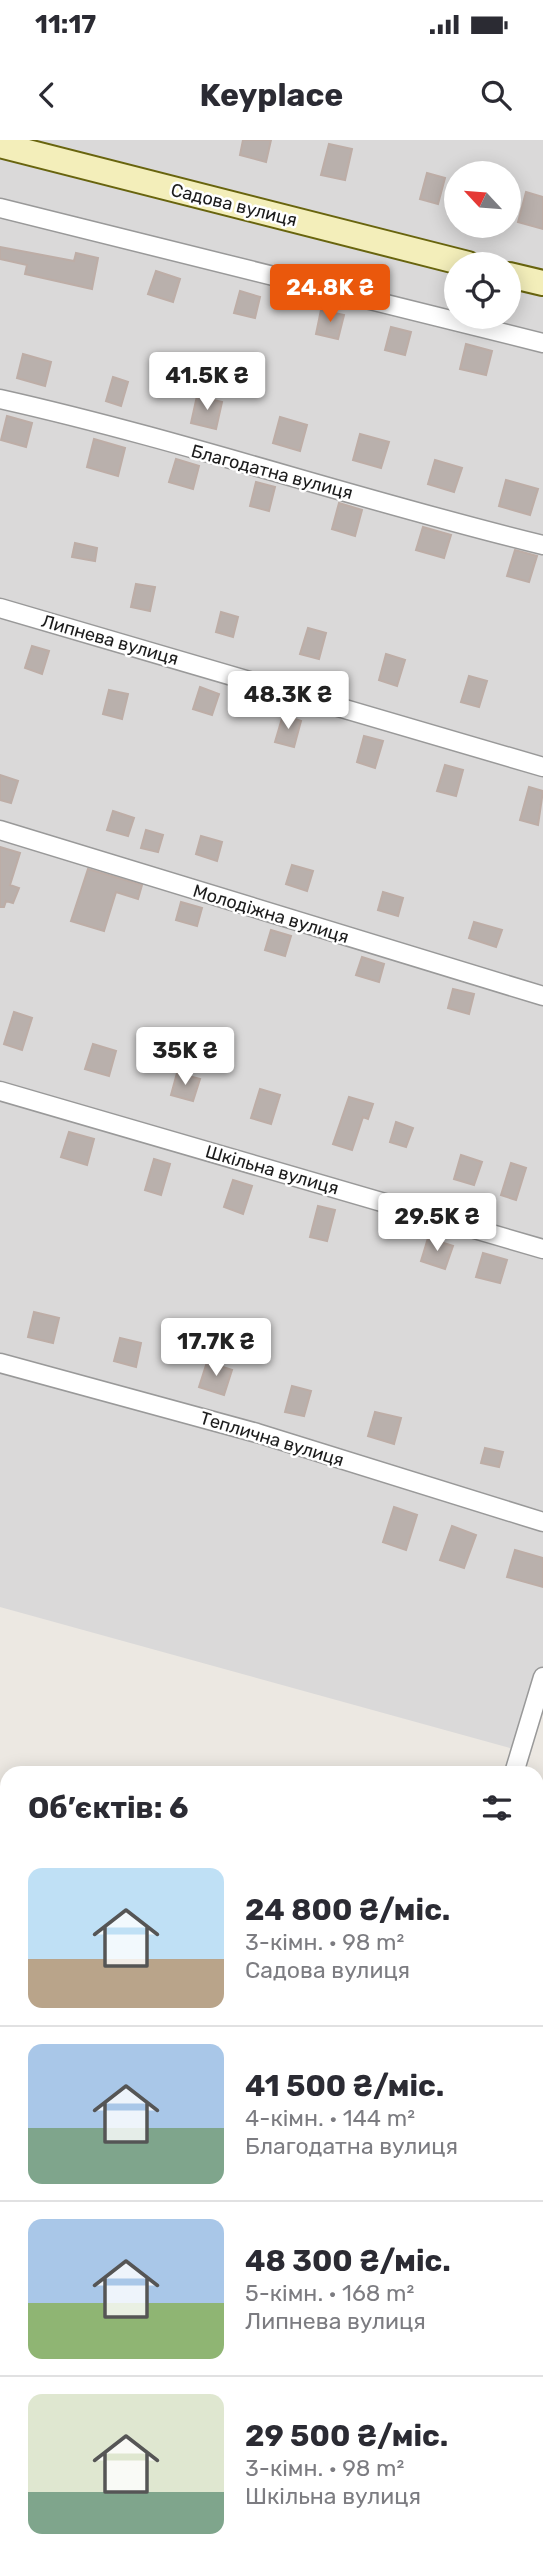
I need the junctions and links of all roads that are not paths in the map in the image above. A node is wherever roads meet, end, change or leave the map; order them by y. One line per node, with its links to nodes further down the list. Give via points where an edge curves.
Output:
1 (0, 145): 3 (street, Садова вулиця)
2 (0, 208): 6 (street)
3 (444, 258)
4 (521, 278): 5 (street)
5 (543, 284)
6 (543, 343)
7 (0, 399): 8 (street, Благодатна вулиця)
8 (543, 545)
9 (0, 608): 10 (street, Липнева вулиця)
10 (543, 767)
11 (0, 830): 12 (street, Молодіжна вулиця)
12 (543, 996)
13 (0, 1091): 14 (street, Шкільна вулиця)
14 (543, 1249)
15 (0, 1363): 16 (street, Теплична вулиця, via 257,1433)
16 (543, 1522)
17 (543, 1677): 18 (street)
18 (516, 1766)

